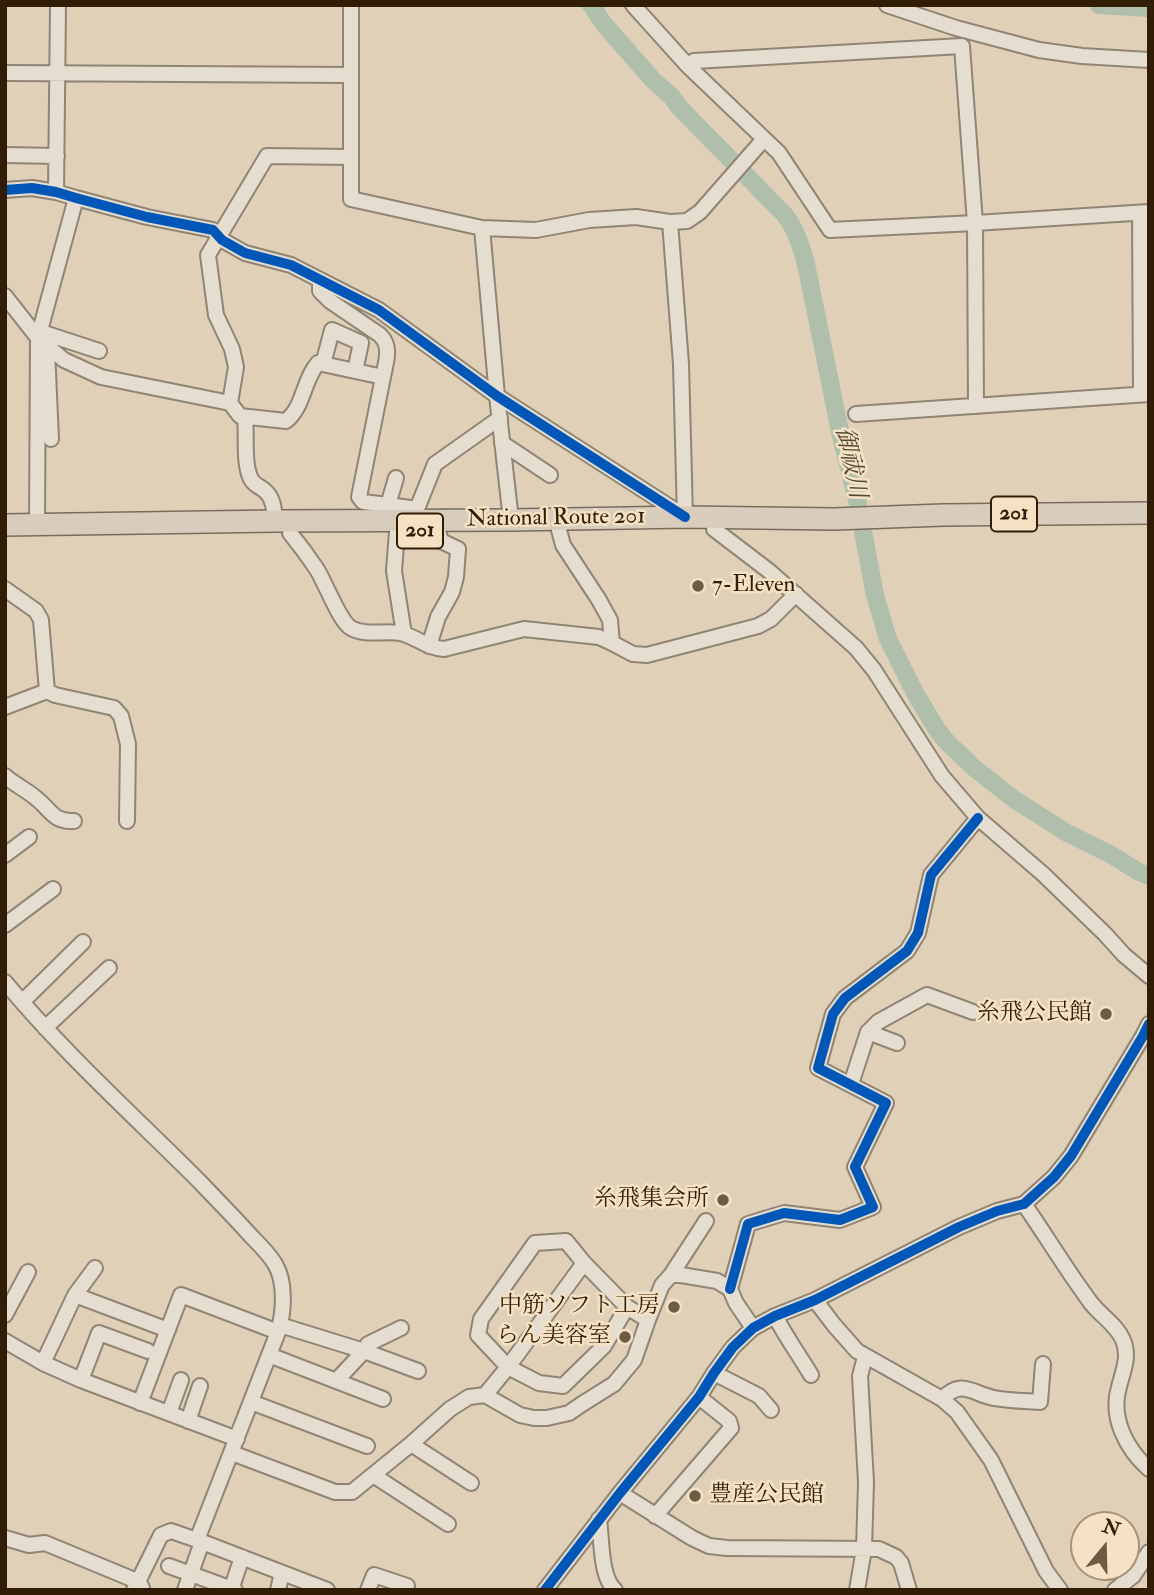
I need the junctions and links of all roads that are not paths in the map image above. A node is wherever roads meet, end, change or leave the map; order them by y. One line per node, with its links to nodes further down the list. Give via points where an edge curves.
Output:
1 (58, 5): 7 (street)
2 (351, 5): 9 (street)
3 (633, 5): 6 (street)
4 (887, 5): 5 (street, via 1038,50)
5 (1149, 60)
6 (688, 66): 10 (street); 19 (street, via 694,61 962,46)
7 (58, 72): 8 (street); 9 (street); 12 (street)
8 (5, 73)
9 (351, 75): 13 (street)
10 (764, 139): 18 (street, via 701,212 687,221); 19 (street, via 779,153 831,230)
11 (5, 155): 12 (street)
12 (57, 156): 15 (street)
13 (351, 157): 20 (street, via 351,199); 21 (street, via 267,156)
14 (5, 190): 15 (street)
15 (56, 191): 16 (street)
16 (76, 198): 21 (street, via 213,230); 24 (street)
17 (1144, 212): 19 (street); 29 (street)
18 (670, 222): 20 (street, via 636,217 536,230); 43 (street, via 681,364)
19 (975, 223): 32 (street)
20 (482, 228): 30 (street)
21 (219, 236): 22 (street, via 245,253 291,265); 31 (street, via 208,255 216,315 236,367)
22 (320, 280): 28 (street, via 320,291 330,301 386,341); 30 (street, via 379,310)
23 (5, 296): 24 (street)
24 (42, 338): 25 (street); 31 (street, via 64,359 102,377); 36 (street); 49 (street)
25 (99, 351)
26 (323, 364): 27 (street); 27 (street, via 332,330 360,343); 34 (street, via 312,370 294,415 286,421)
27 (355, 371): 28 (street)
28 (383, 377): 40 (street, via 359,497 363,502)
29 (1145, 394): 32 (street)
30 (497, 396): 35 (street); 43 (street)
31 (230, 403): 34 (street)
32 (976, 406): 33 (street)
33 (856, 414)
34 (245, 417): 50 (street, via 246,463 252,482 267,492)
35 (500, 418): 37 (street); 42 (street, via 435,464)
36 (51, 439)
37 (502, 443): 38 (street); 44 (street)
38 (551, 475)
39 (396, 478): 40 (street)
40 (388, 505): 42 (street)
41 (1149, 513): 45 (highway, National Route 201 / 201, via 943,515)
42 (417, 515): 44 (highway, National Route 201 / 201); 50 (highway, National Route 201 / 201)
43 (685, 517): 44 (highway, National Route 201 / 201); 46 (highway, National Route 201 / 201)
44 (511, 520)
45 (880, 523): 46 (highway, National Route 201 / 201); 47 (highway, National Route 201 / 201)
46 (834, 524): 51 (highway, National Route 201 / 201)
47 (1149, 524)
48 (5, 525): 49 (highway, National Route 201 / 201)
49 (37, 525): 50 (highway, National Route 201 / 201)
50 (283, 527): 54 (highway, National Route 201 / 201); 55 (highway, National Route 201 / 201); 58 (street, via 317,569 350,628)
51 (714, 528): 52 (highway, National Route 201 / 201); 57 (street)
52 (559, 530): 53 (highway, National Route 201 / 201); 59 (street, via 563,545 610,620)
53 (438, 531): 54 (highway, National Route 201 / 201); 60 (street, via 441,541 458,549 456,577)
54 (397, 532): 58 (street, via 394,571)
55 (5, 536)
56 (5, 589): 61 (street, via 36,611 41,620)
57 (796, 594): 59 (street, via 771,620 746,630 647,655 633,654); 64 (street, via 874,670 942,776)
58 (404, 634): 60 (street)
59 (612, 643): 60 (street, via 599,637 524,629 444,649)
60 (429, 646)
61 (47, 691): 62 (street); 66 (street, via 114,708 121,716 128,744)
62 (5, 707)
63 (5, 776): 65 (street, via 38,799 54,817)
64 (978, 818): 73 (street); 81 (street, via 932,874 918,933 907,951 845,998 834,1014 818,1068)
65 (74, 821)
66 (127, 821)
67 (29, 837): 68 (street)
68 (5, 855)
69 (53, 889): 70 (street)
70 (5, 925)
71 (83, 942): 75 (street)
72 (108, 968): 77 (street)
73 (1149, 976)
74 (5, 982): 75 (street)
75 (22, 1002): 77 (street)
76 (973, 1012): 78 (street, via 928,995)
77 (45, 1028): 95 (street, via 275,1264 283,1296)
78 (868, 1032): 80 (street); 81 (street)
79 (1147, 1033): 82 (street, via 1071,1156)
80 (897, 1043)
81 (850, 1084): 88 (street, via 886,1103 855,1167 873,1207 840,1220 784,1213 748,1224)
82 (1024, 1204): 90 (street, via 959,1227); 126 (street, via 1094,1307 1123,1340 1126,1364 1117,1396 1121,1431 1135,1457)
83 (706, 1221): 87 (street)
84 (584, 1264): 91 (street); 106 (street); 106 (street, via 566,1241 535,1243 481,1319 478,1335)
85 (95, 1268): 89 (street)
86 (28, 1272): 92 (street)
87 (671, 1275): 88 (street, via 716,1282); 94 (street)
88 (730, 1289): 97 (street)
89 (75, 1296): 98 (street); 104 (street)
90 (816, 1300): 93 (street); 103 (street, via 848,1342)
91 (627, 1307): 94 (street); 106 (street, via 604,1346 563,1385 539,1383)
92 (5, 1315)
93 (775, 1316): 97 (street); 109 (street)
94 (648, 1320): 114 (street, via 634,1360 614,1384 569,1413 534,1418)
95 (279, 1328): 98 (street, via 181,1295); 101 (street); 102 (street)
96 (401, 1328): 101 (street, via 368,1344)
97 (754, 1328): 108 (street)
98 (168, 1331): 119 (street)
99 (5, 1341): 104 (street)
100 (148, 1351): 110 (street, via 99,1334)
101 (364, 1351): 107 (street); 112 (street)
102 (269, 1355): 112 (street); 118 (street)
103 (865, 1356): 117 (street); 135 (street, via 860,1376 866,1482)
104 (43, 1363): 110 (street)
105 (1042, 1364): 117 (street, via 1040,1402 959,1389)
106 (508, 1367): 114 (street)
107 (418, 1371)
108 (714, 1373): 115 (street); 120 (street, via 760,1396)
109 (811, 1375)
110 (81, 1380): 119 (street)
111 (181, 1380): 121 (street)
112 (336, 1381): 116 (street)
113 (200, 1386): 122 (street)
114 (485, 1395): 123 (street, via 469,1397 450,1409)
115 (699, 1397): 129 (street); 130 (street, via 729,1421 731,1429)
116 (383, 1399)
117 (942, 1399): 152 (street, via 957,1412 991,1460)
118 (251, 1402): 124 (street); 125 (street)
119 (140, 1403): 121 (street)
120 (771, 1410)
121 (169, 1413): 122 (street)
122 (188, 1420): 124 (street)
123 (411, 1444): 127 (street); 128 (street)
124 (234, 1446): 127 (street, via 335,1492 352,1492); 134 (street)
125 (367, 1446)
126 (1149, 1469)
127 (373, 1475): 132 (street)
128 (471, 1483)
129 (620, 1493): 130 (street); 131 (street)
130 (655, 1516): 135 (street, via 709,1546)
131 (600, 1519): 148 (street); 149 (street, via 606,1576)
132 (449, 1524)
133 (6, 1539): 142 (street, via 29,1545 45,1543)
134 (199, 1541): 137 (street); 139 (street); 142 (street, via 171,1531 161,1535)
135 (864, 1549): 150 (street); 151 (street, via 896,1556)
136 (1149, 1552): 153 (street, via 1133,1576)
137 (242, 1558): 140 (street); 143 (street)
138 (169, 1566): 139 (street)
139 (190, 1573): 143 (street); 144 (street)
140 (282, 1573): 145 (street); 146 (street)
141 (407, 1586): 147 (street, via 374,1575)
142 (138, 1587)
143 (233, 1589)
144 (185, 1590)
145 (278, 1590)
146 (327, 1590)
147 (368, 1590)
148 (545, 1590)
149 (615, 1590)
150 (857, 1590)
151 (909, 1590)
152 (1060, 1590)
153 (1115, 1590)

